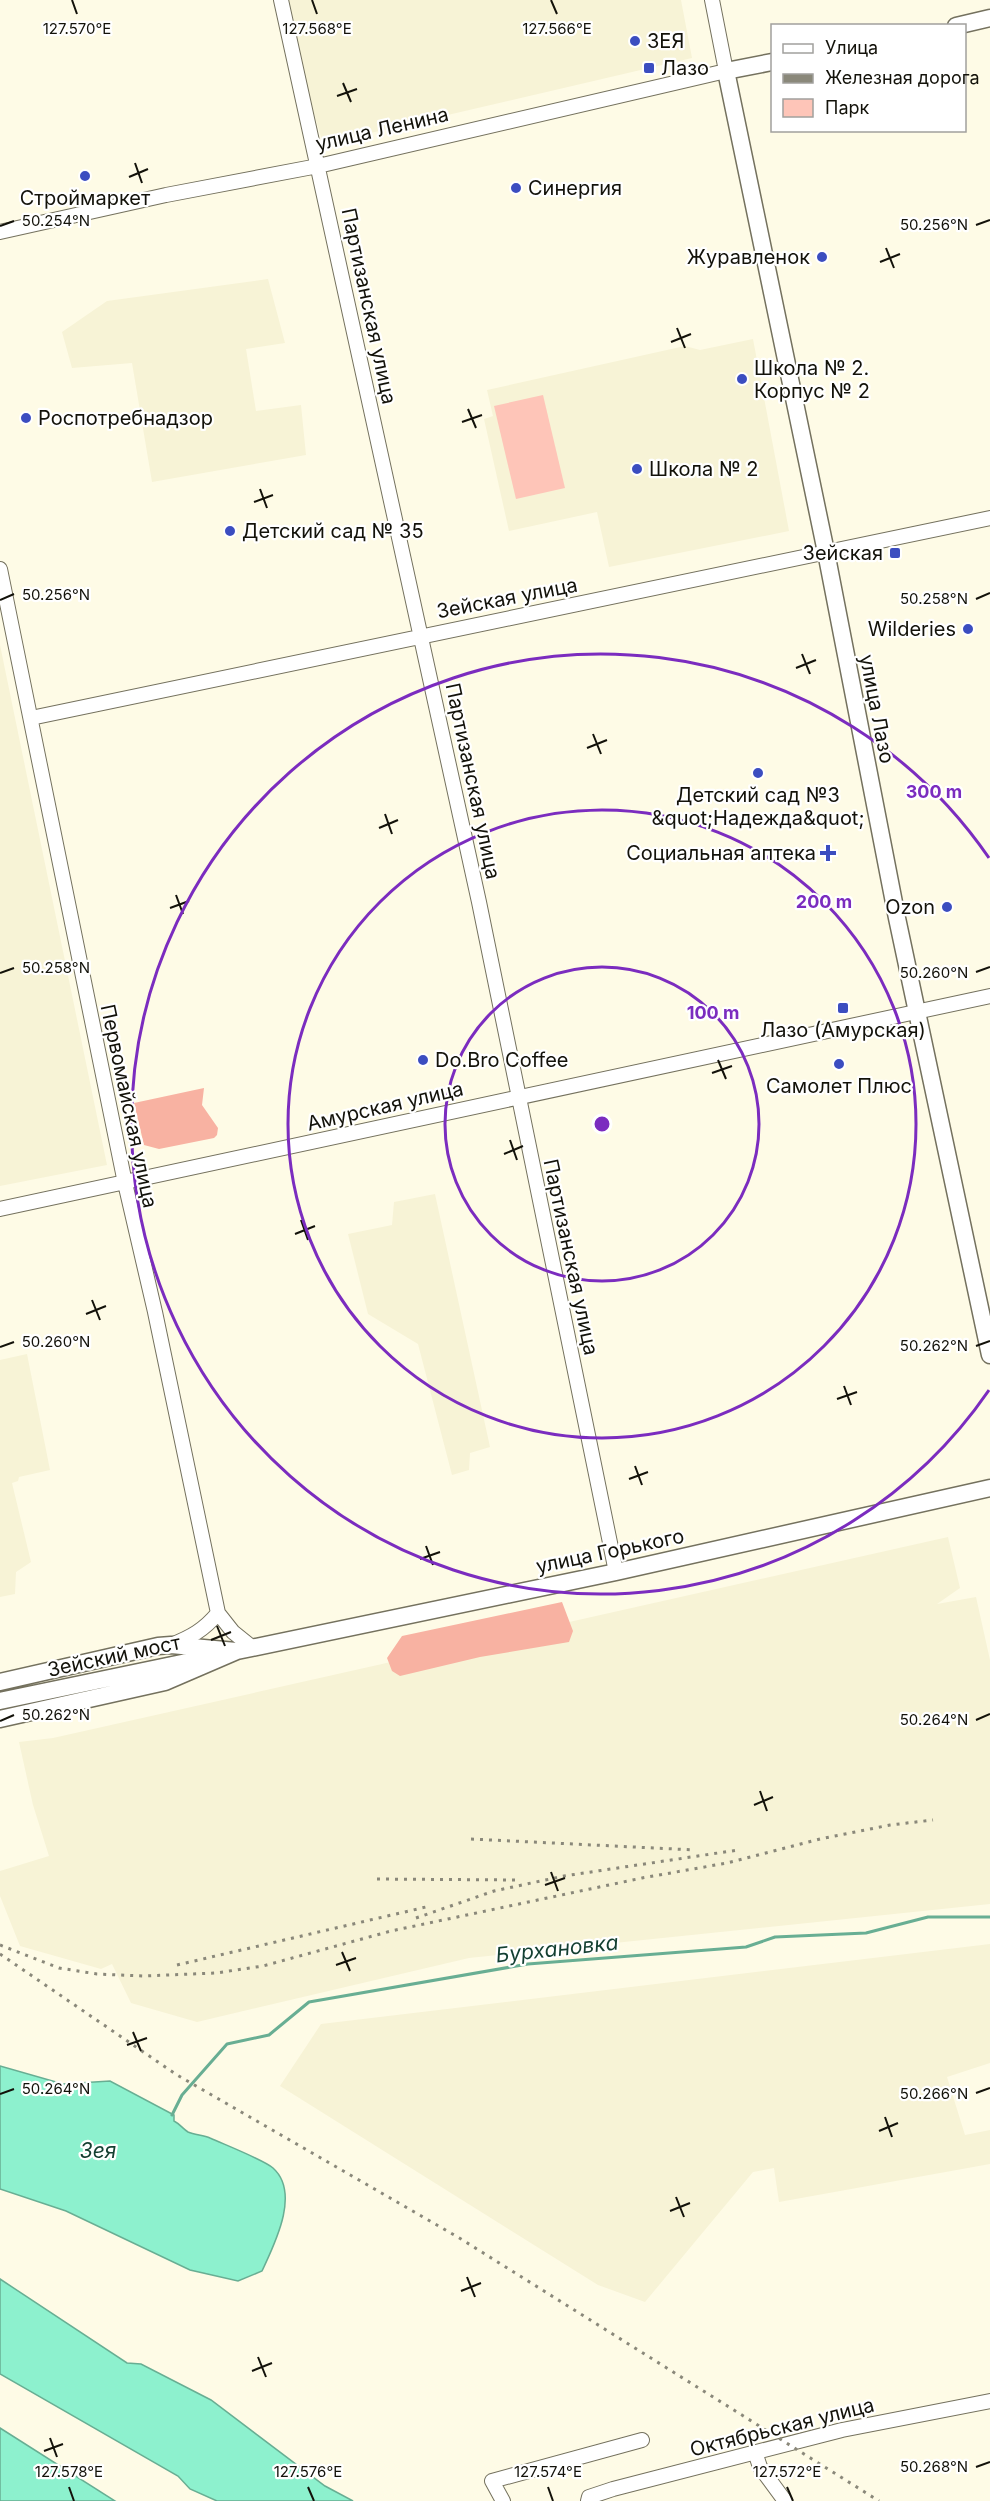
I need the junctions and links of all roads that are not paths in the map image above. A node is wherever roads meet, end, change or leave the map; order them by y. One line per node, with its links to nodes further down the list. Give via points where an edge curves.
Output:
1 (281, 0): 7 (street, Партизанская улица)
2 (712, 0): 6 (street, улица Лазо)
3 (990, 18): 4 (main road)
4 (964, 24)
5 (771, 62): 6 (main road, улица Ленина)
6 (726, 71): 7 (street, улица Ленина); 10 (main road, улица Лазо)
7 (318, 166): 8 (street, улица Ленина); 12 (street, Партизанская улица)
8 (0, 232)
9 (990, 518): 10 (street, Зейская улица)
10 (826, 552): 12 (street, Зейская улица); 15 (main road, улица Лазо)
11 (0, 569): 13 (street, Первомайская улица)
12 (422, 634): 13 (street, Зейская улица); 16 (street, Партизанская улица)
13 (32, 718): 17 (street, Первомайская улица)
14 (990, 996): 15 (street, Амурская улица)
15 (917, 1011): 16 (street, Амурская улица); 19 (main road, улица Лазо)
16 (519, 1096): 17 (street, Амурская улица); 21 (street, Партизанская улица)
17 (125, 1183): 18 (street, Амурская улица); 22 (street, Первомайская улица)
18 (0, 1209)
19 (990, 1355)
20 (990, 1488): 21 (main road, улица Горького)
21 (616, 1572): 24 (main road, улица Горького)
22 (218, 1613): 23 (street, via 195,1636); 24 (street)
23 (171, 1645): 24 (main road, улица Горького); 25 (main road, улица Горького)
24 (245, 1649): 26 (main road, Зейский мост); 27 (main road, улица Горького, via 165,1682)
25 (0, 1682)
26 (0, 1701)
27 (0, 1719)
28 (990, 2401): 30 (street, Октябрьская улица, via 842,2430)
29 (642, 2440): 31 (street, via 492,2481)
30 (755, 2452): 32 (street, Октябрьская улица, via 613,2489 589,2497); 33 (street, via 760,2467)
31 (503, 2501)
32 (588, 2501)
33 (785, 2501)

